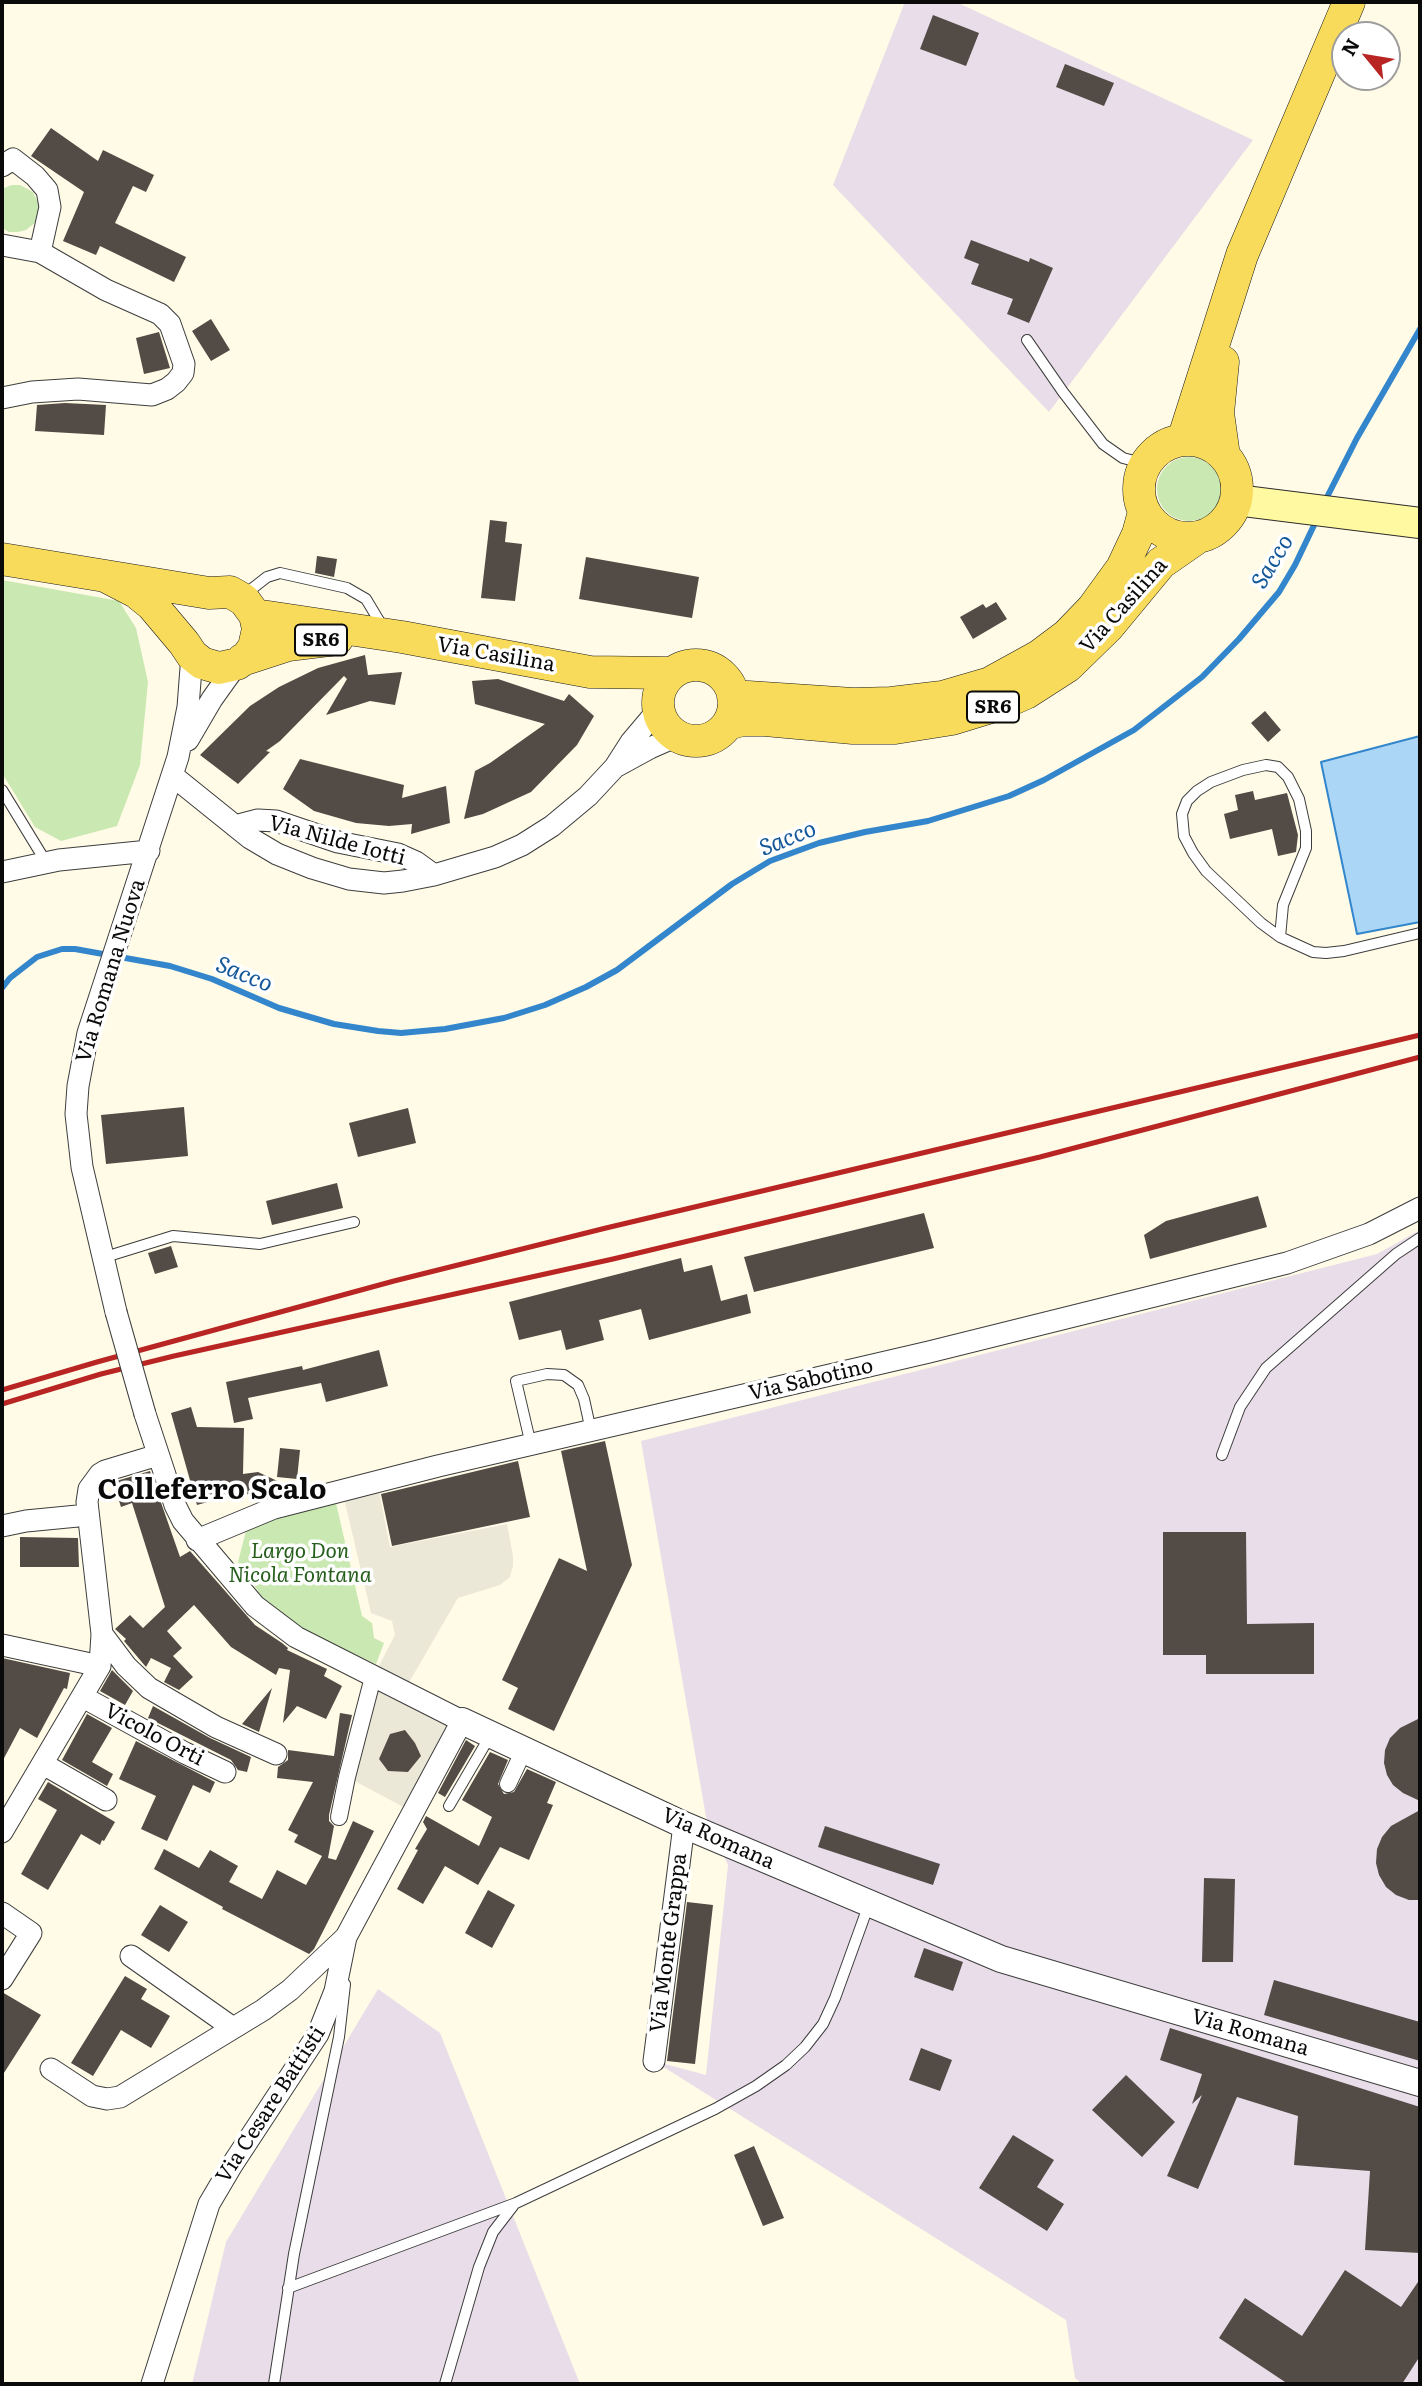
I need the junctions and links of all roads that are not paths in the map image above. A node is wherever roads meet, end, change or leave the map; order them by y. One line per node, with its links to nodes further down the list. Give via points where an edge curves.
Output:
1 (1349, 2): 3 (main road)
2 (5, 157): 5 (street, via 41,181 49,195)
3 (1279, 169): 8 (main road, via 1237,268); 9 (main road, via 1222,369 1218,413)
4 (2, 245): 5 (street)
5 (40, 252): 7 (street, via 160,314 170,324 182,354 183,373 172,386 152,395 78,389)
6 (1027, 340): 10 (lane, via 1103,444 1123,458)
7 (2, 398)
8 (1183, 440): 9 (main road, via 1198,441); 10 (main road, via 1162,448)
9 (1224, 456): 11 (main road, via 1233,469)
10 (1146, 464): 12 (main road, via 1139,480)
11 (1236, 500): 13 (main road); 14 (main road, via 1222,525)
12 (1144, 512): 14 (main road, via 1166,534); 23 (main road, Via Casilina / SR6, via 1122,568 1087,615 1039,656 990,683 942,697 891,704)
13 (1420, 523)
14 (1197, 538): 23 (main road, Via Casilina / SR6, via 1161,563 1068,666 1001,704 952,719 853,728 742,720)
15 (2, 559): 16 (main road, Via Casilina / SR6)
16 (107, 577): 17 (main road, Via Casilina / SR6); 20 (main road, Via Casilina / SR6, via 152,605)
17 (209, 593): 18 (main road, Via Casilina / SR6, via 224,591); 20 (main road, via 186,613 182,628)
18 (248, 606): 19 (main road, Via Casilina / SR6); 19 (lane, via 267,577 280,573 360,595); 21 (main road, via 258,629 251,653)
19 (395, 636): 21 (main road, Via Casilina / SR6, via 308,642); 22 (main road, Via Casilina / SR6, via 590,672)
20 (188, 649): 21 (main road, Via Casilina / SR6, via 210,667); 25 (street, Via Romana Nuova, via 188,707)
21 (240, 662): 25 (street, Via Romana Nuova, via 212,699)
22 (662, 694): 23 (main road, via 683,667 709,667 729,683); 24 (main road, via 662,721); 26 (street, Via Nilde Iotti)
23 (731, 710): 24 (main road, Via Casilina / SR6, via 711,738)
24 (680, 738): 26 (street, Via Nilde Iotti)
25 (175, 767): 28 (street, Via Nilde Iotti); 29 (street, Via Romana Nuova)
26 (615, 768): 32 (street, Via Nilde Iotti, via 581,802 533,838 486,860)
27 (2, 790): 30 (lane)
28 (235, 825): 32 (street, Via Nilde Iotti, via 276,821 338,842 398,854); 32 (street, Via Nilde Iotti, via 277,854 349,879 384,883)
29 (149, 851): 30 (street); 38 (street, Via Romana Nuova, via 82,1059 76,1114 83,1174)
30 (46, 862): 31 (street)
31 (2, 872)
32 (435, 876)
33 (1420, 933): 34 (lane, via 1325,953 1306,950)
34 (1280, 937): 34 (lane, via 1206,871 1188,845 1182,821 1187,801 1203,786 1266,765 1278,767 1288,777 1306,831 1306,848 1283,905)
35 (1420, 1208): 40 (street, Via Sabotino, via 1369,1234 1302,1259)
36 (354, 1222): 38 (lane, via 260,1244 173,1236)
37 (1420, 1238): 43 (lane, via 1395,1254 1266,1368 1240,1407)
38 (102, 1258): 39 (street, Via Romana Nuova, bridge)
39 (145, 1414): 42 (street, Via Romana)
40 (591, 1431): 41 (street, Via Sabotino); 41 (lane, via 578,1385 564,1375 516,1381)
41 (531, 1445): 46 (street, Via Sabotino, via 287,1505)
42 (158, 1455): 44 (street, via 100,1474 87,1495); 46 (street, Via Romana, via 175,1505)
43 (1222, 1455)
44 (88, 1516): 45 (street); 47 (street)
45 (2, 1526)
46 (197, 1540): 50 (street, Via Romana, via 275,1624)
47 (102, 1634): 49 (street); 55 (street, via 133,1674 157,1693)
48 (2, 1645): 49 (street)
49 (100, 1666): 51 (street)
50 (373, 1677): 52 (street, Via Romana); 61 (street)
51 (83, 1697): 56 (street); 57 (street, Vicolo Orti)
52 (462, 1721): 53 (street, Via Romana); 66 (street, Via Cesare Battisti)
53 (491, 1735): 54 (street, Via Romana); 60 (lane)
54 (524, 1750): 58 (street); 62 (street, Via Romana)
55 (276, 1754)
56 (43, 1764): 59 (street); 63 (street)
57 (225, 1772)
58 (508, 1784)
59 (106, 1800)
60 (450, 1806)
61 (339, 1817)
62 (684, 1825): 64 (street, Via Romana); 70 (street, Via Monte Grappa)
63 (2, 1832)
64 (869, 1904): 72 (street, Via Romana, via 1001,1959); 73 (lane, via 829,2012 786,2065 730,2101)
65 (2, 1913): 68 (street, via 31,1933)
66 (346, 1937): 69 (street, via 290,1990); 74 (lane, via 339,2037); 75 (street, Via Cesare Battisti, via 335,1991 317,2034 209,2204)
67 (131, 1956): 69 (street)
68 (2, 1979)
69 (233, 2028): 71 (street, via 113,2099 92,2096)
70 (654, 2061)
71 (51, 2069)
72 (1420, 2083)
73 (516, 2203): 74 (lane); 77 (lane, via 488,2243)
74 (288, 2288): 76 (lane)
75 (152, 2384)
76 (274, 2384)
77 (445, 2384)

